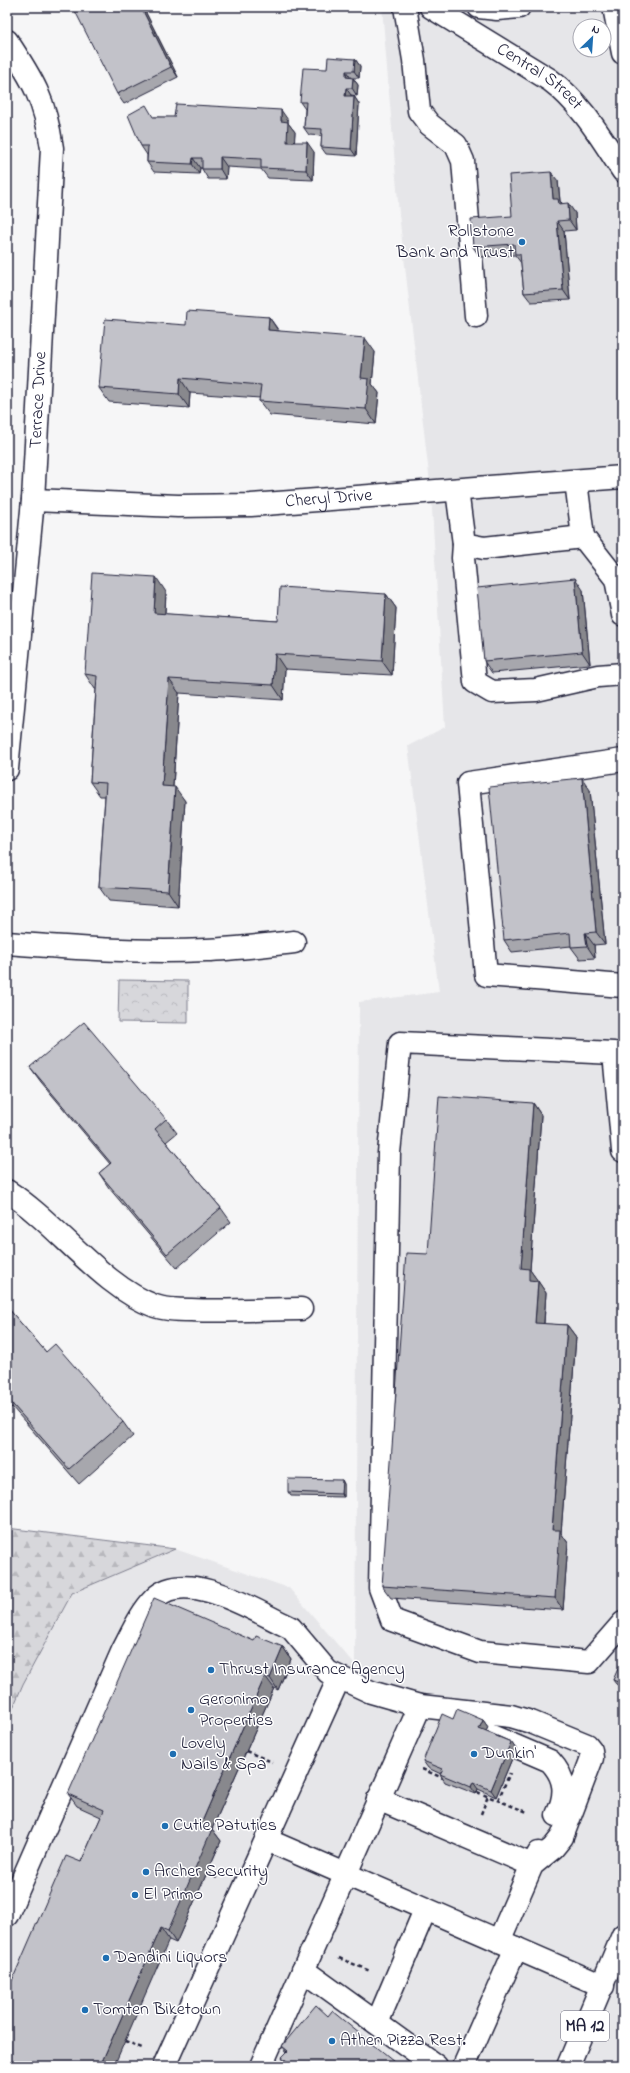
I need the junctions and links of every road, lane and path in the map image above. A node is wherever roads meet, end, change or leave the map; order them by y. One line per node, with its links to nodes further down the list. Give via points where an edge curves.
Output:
1 (405, 7): 9 (street, via 419,111 429,124 456,145 463,161)
2 (431, 7): 8 (street, Central Street, via 564,90 589,118)
3 (479, 7): 4 (street)
4 (519, 7)
5 (614, 7): 7 (street)
6 (7, 40): 13 (street, Terrace Drive, via 31,76 43,102 52,148)
7 (623, 53)
8 (623, 171)
9 (476, 316)
10 (623, 477): 11 (street, Cheryl Drive)
11 (576, 481): 12 (street, Cheryl Drive); 14 (street)
12 (457, 490): 13 (street, Cheryl Drive, via 251,505 178,506); 15 (street)
13 (33, 500): 18 (street, Terrace Drive)
14 (583, 537): 15 (street, via 484,548); 16 (street, via 616,579)
15 (464, 544): 17 (street, via 463,558 475,682 492,692 536,690 598,676)
16 (623, 615)
17 (623, 674)
18 (7, 759)
19 (623, 760): 22 (street, via 468,783 486,975)
20 (294, 942): 21 (street, via 206,950 143,951)
21 (7, 943)
22 (623, 986)
23 (621, 1115): 24 (street); 27 (street, via 614,1053 400,1043 389,1153 380,1588 392,1620 480,1652 589,1662)
24 (623, 1151)
25 (7, 1191): 26 (street, via 44,1218 119,1286 155,1306 210,1311)
26 (301, 1308)
27 (623, 1623)
28 (339, 1678): 29 (street, via 391,1699); 37 (street); 41 (street, via 323,1666 291,1628 221,1594 183,1587 156,1597 135,1626 123,1650)
29 (420, 1706): 34 (street); 38 (street, via 550,1761 560,1773 565,1788 562,1805); 38 (street, via 511,1716 580,1742 591,1750 592,1758 562,1837 554,1848)
30 (418, 1767): 32 (path)
31 (512, 1768): 35 (path)
32 (446, 1779)
33 (477, 1792): 35 (path)
34 (378, 1799): 38 (street); 39 (street)
35 (498, 1800): 36 (path)
36 (526, 1812)
37 (267, 1840): 39 (street); 49 (street)
38 (532, 1865): 43 (street)
39 (345, 1875): 40 (street); 44 (street)
40 (425, 1910): 43 (street); 46 (street)
41 (7, 1915)
42 (623, 1935): 47 (street, MA 12)
43 (508, 1945): 47 (street); 52 (street)
44 (313, 1947): 45 (street); 46 (path)
45 (303, 1970): 48 (street); 50 (street)
46 (394, 1982): 48 (street)
47 (603, 1986): 53 (street, MA 12)
48 (377, 2023): 51 (street)
49 (164, 2066)
50 (261, 2066)
51 (436, 2066)
52 (464, 2066)
53 (568, 2066)

